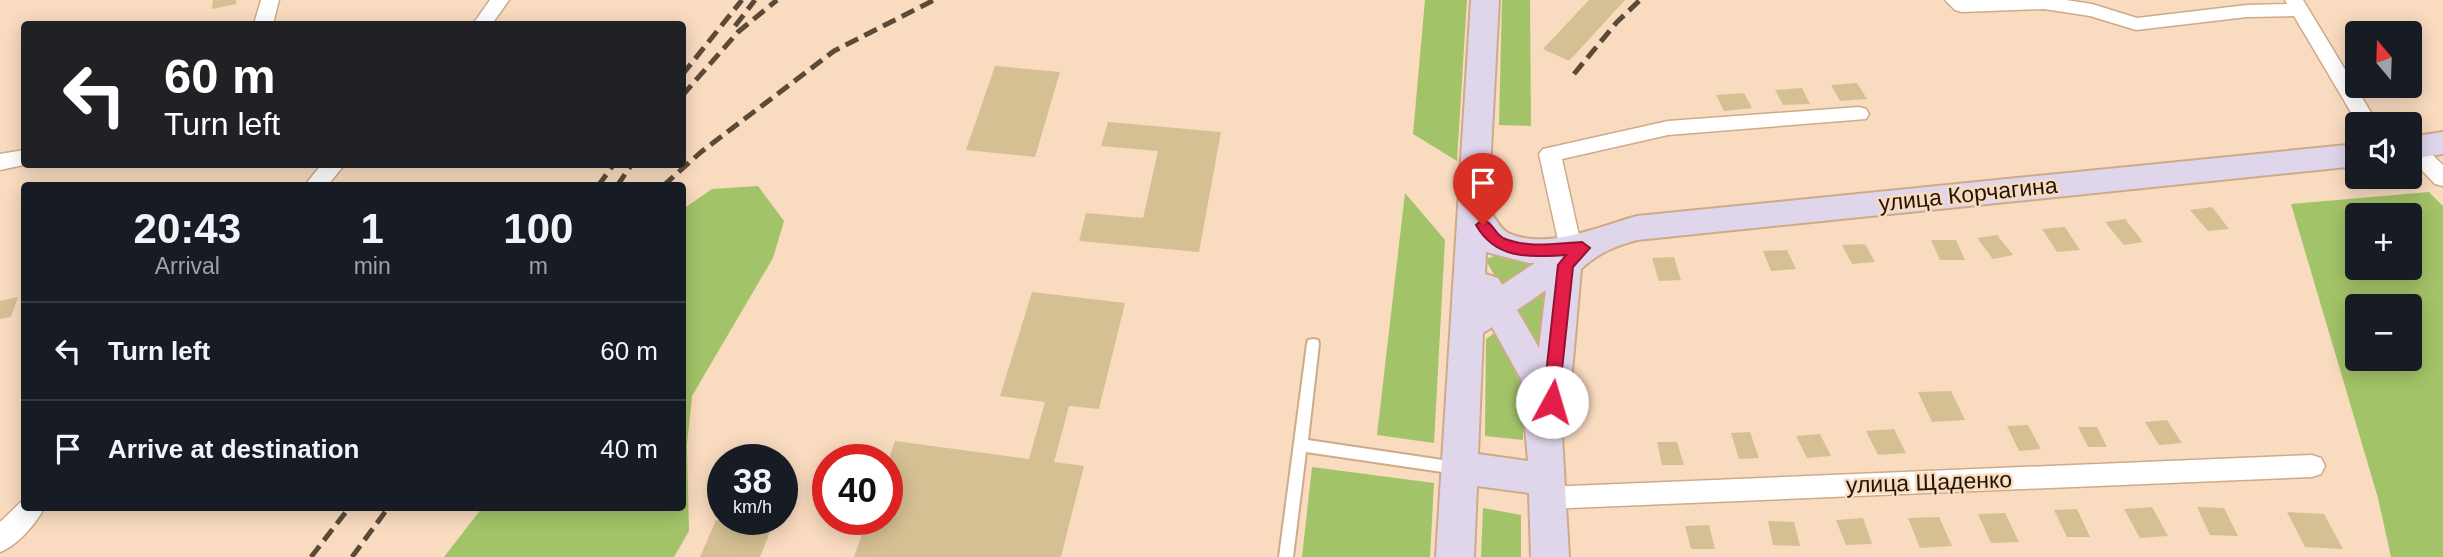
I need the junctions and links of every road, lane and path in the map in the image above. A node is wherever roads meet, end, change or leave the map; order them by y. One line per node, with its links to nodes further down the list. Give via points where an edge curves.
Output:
1 (270, 0): 6 (street)
2 (500, 0): 7 (street)
3 (1485, 0): 19 (street)
4 (1954, 0): 5 (street, via 1962,6 2044,3 2092,10 2136,24)
5 (2297, 5): 8 (street)
6 (265, 21)
7 (484, 21)
8 (2361, 112)
9 (1859, 114): 20 (street, via 1668,128 1550,154)
10 (2443, 143): 11 (street)
11 (2422, 146)
12 (2345, 156): 20 (street, улица Корчагина, via 1637,228)
13 (21, 158): 15 (street)
14 (2422, 158): 17 (street)
15 (0, 162)
16 (331, 168): 18 (street)
17 (2443, 178)
18 (318, 182)
19 (1472, 209): 20 (street, via 1496,242 1529,251); 21 (street)
20 (1577, 248): 22 (street); 28 (street, via 1566,265)
21 (1469, 258): 22 (street); 23 (street)
22 (1497, 306): 23 (street); 28 (street, via 1539,378)
23 (1466, 327): 27 (street)
24 (1313, 344): 25 (lane)
25 (1300, 445): 27 (lane); 31 (lane)
26 (2312, 466): 28 (street, улица Щаденко)
27 (1459, 468): 28 (street); 32 (street)
28 (1546, 478): 33 (street)
29 (28, 511): 30 (street)
30 (0, 540)
31 (1286, 557)
32 (1455, 557)
33 (1549, 557)

